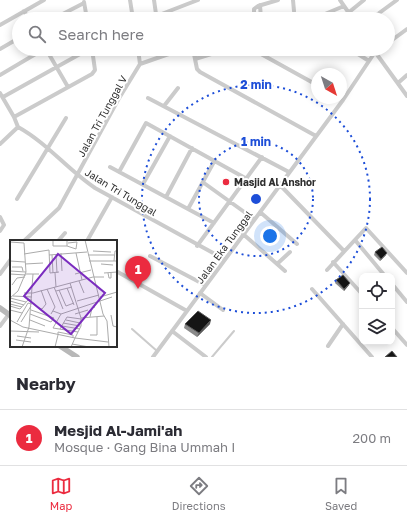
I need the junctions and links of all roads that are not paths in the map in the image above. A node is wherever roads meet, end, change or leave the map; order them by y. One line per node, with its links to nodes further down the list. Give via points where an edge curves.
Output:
1 (44, 0): 13 (street)
2 (130, 0): 17 (street)
3 (154, 0): 18 (street)
4 (198, 0): 19 (street)
5 (278, 0): 11 (street)
6 (292, 0): 14 (street)
7 (340, 0): 12 (street)
8 (364, 0): 24 (street)
9 (397, 0): 25 (street)
10 (83, 1): 15 (street); 16 (street)
11 (260, 5): 20 (street); 21 (street)
12 (344, 6): 22 (street); 23 (street)
13 (24, 11)
14 (294, 11)
15 (65, 12)
16 (85, 12)
17 (132, 12)
18 (156, 12)
19 (167, 12)
20 (254, 12)
21 (260, 12)
22 (330, 12)
23 (347, 12)
24 (349, 12)
25 (381, 12)
26 (12, 18): 27 (street)
27 (0, 25)
28 (407, 28): 29 (street)
29 (395, 37)
30 (12, 42): 31 (street)
31 (0, 48)
32 (33, 56): 48 (street)
33 (49, 56): 47 (street)
34 (77, 56): 47 (street)
35 (92, 56): 52 (street, via 95,70 92,74)
36 (139, 56): 46 (street)
37 (163, 56): 46 (street)
38 (194, 56): 44 (street)
39 (205, 56): 44 (street)
40 (265, 56): 50 (street)
41 (361, 56): 45 (street)
42 (372, 56): 45 (street, Jalan Eka Tunggal)
43 (378, 56): 51 (street)
44 (195, 59): 65 (street, via 200,72)
45 (369, 61): 54 (street, Jalan Eka Tunggal)
46 (140, 64): 74 (street, Jalan Tri Tunggal V)
47 (56, 67): 52 (street); 57 (street)
48 (0, 75)
49 (407, 75): 51 (street)
50 (311, 82)
51 (398, 83): 56 (street)
52 (68, 87): 61 (street)
53 (178, 88): 60 (street)
54 (347, 92)
55 (0, 93): 57 (street)
56 (407, 96)
57 (3, 97): 61 (street)
58 (148, 98): 60 (street)
59 (338, 104): 65 (street, Jalan Eka Tunggal)
60 (164, 106): 69 (street)
61 (14, 117): 63 (street)
62 (66, 118): 67 (street)
63 (18, 127): 66 (street); 67 (street, Jalan Tri Tunggal)
64 (170, 136): 68 (street); 72 (street, via 146,123); 77 (street)
65 (316, 136): 73 (street, Jalan Eka Tunggal)
66 (0, 144)
67 (47, 148): 74 (street, Jalan Tri Tunggal); 81 (street)
68 (192, 148): 70 (street); 80 (street)
69 (262, 157): 73 (street); 75 (street)
70 (214, 160): 75 (street); 76 (street)
71 (110, 167): 72 (street)
72 (119, 172): 77 (street)
73 (289, 172): 78 (street, Jalan Eka Tunggal)
74 (78, 176): 79 (street, Jalan Tri Tunggal); 91 (street, Jalan Tri Tunggal V, via 59,208)
75 (247, 179): 82 (street)
76 (204, 183): 82 (street); 83 (street)
77 (143, 184): 80 (street)
78 (280, 185): 84 (street, Jalan Eka Tunggal); 97 (street)
79 (112, 197): 93 (street); 96 (street, Jalan Tri Tunggal)
80 (166, 197): 83 (street)
81 (17, 199)
82 (230, 202): 86 (street); 87 (street)
83 (188, 209): 87 (street)
84 (260, 212): 86 (street, Jalan Eka Tunggal); 95 (street)
85 (0, 217): 88 (street, via 4,225)
86 (254, 219): 90 (street, Jalan Eka Tunggal)
87 (214, 222): 96 (street)
88 (0, 231)
89 (65, 233): 92 (street)
90 (243, 234): 100 (street, Jalan Eka Tunggal); 103 (street)
91 (25, 240)
92 (59, 240)
93 (87, 240)
94 (355, 240): 97 (street); 107 (street); 108 (street, via 368,228)
95 (297, 244)
96 (197, 246): 100 (street, Jalan Tri Tunggal)
97 (344, 251): 102 (street)
98 (290, 252): 103 (street)
99 (150, 256): 110 (street)
100 (224, 259): 110 (street, Jalan Eka Tunggal)
101 (10, 260): 109 (street)
102 (332, 262): 104 (street); 113 (street)
103 (277, 264): 105 (street)
104 (326, 270)
105 (285, 271)
106 (117, 272): 118 (street)
107 (382, 273)
108 (407, 273)
109 (0, 274)
110 (205, 285): 114 (street, Jalan Eka Tunggal)
111 (395, 288): 115 (street)
112 (312, 289): 120 (street)
113 (359, 291)
114 (200, 293): 117 (street); 118 (street, Jalan Eka Tunggal)
115 (407, 302)
116 (0, 308): 119 (street)
117 (223, 310)
118 (187, 311): 123 (street, Jalan Eka Tunggal)
119 (10, 315): 121 (street)
120 (343, 324): 127 (street); 134 (street)
121 (0, 326)
122 (132, 329): 129 (lane)
123 (172, 331): 129 (street, Jalan Eka Tunggal); 132 (street)
124 (234, 331): 133 (lane)
125 (395, 331): 126 (street)
126 (407, 345)
127 (328, 346)
128 (62, 347): 130 (street)
129 (158, 352): 131 (street, Jalan Eka Tunggal)
130 (77, 357)
131 (153, 357)
132 (206, 357)
133 (212, 357)
134 (372, 357)

